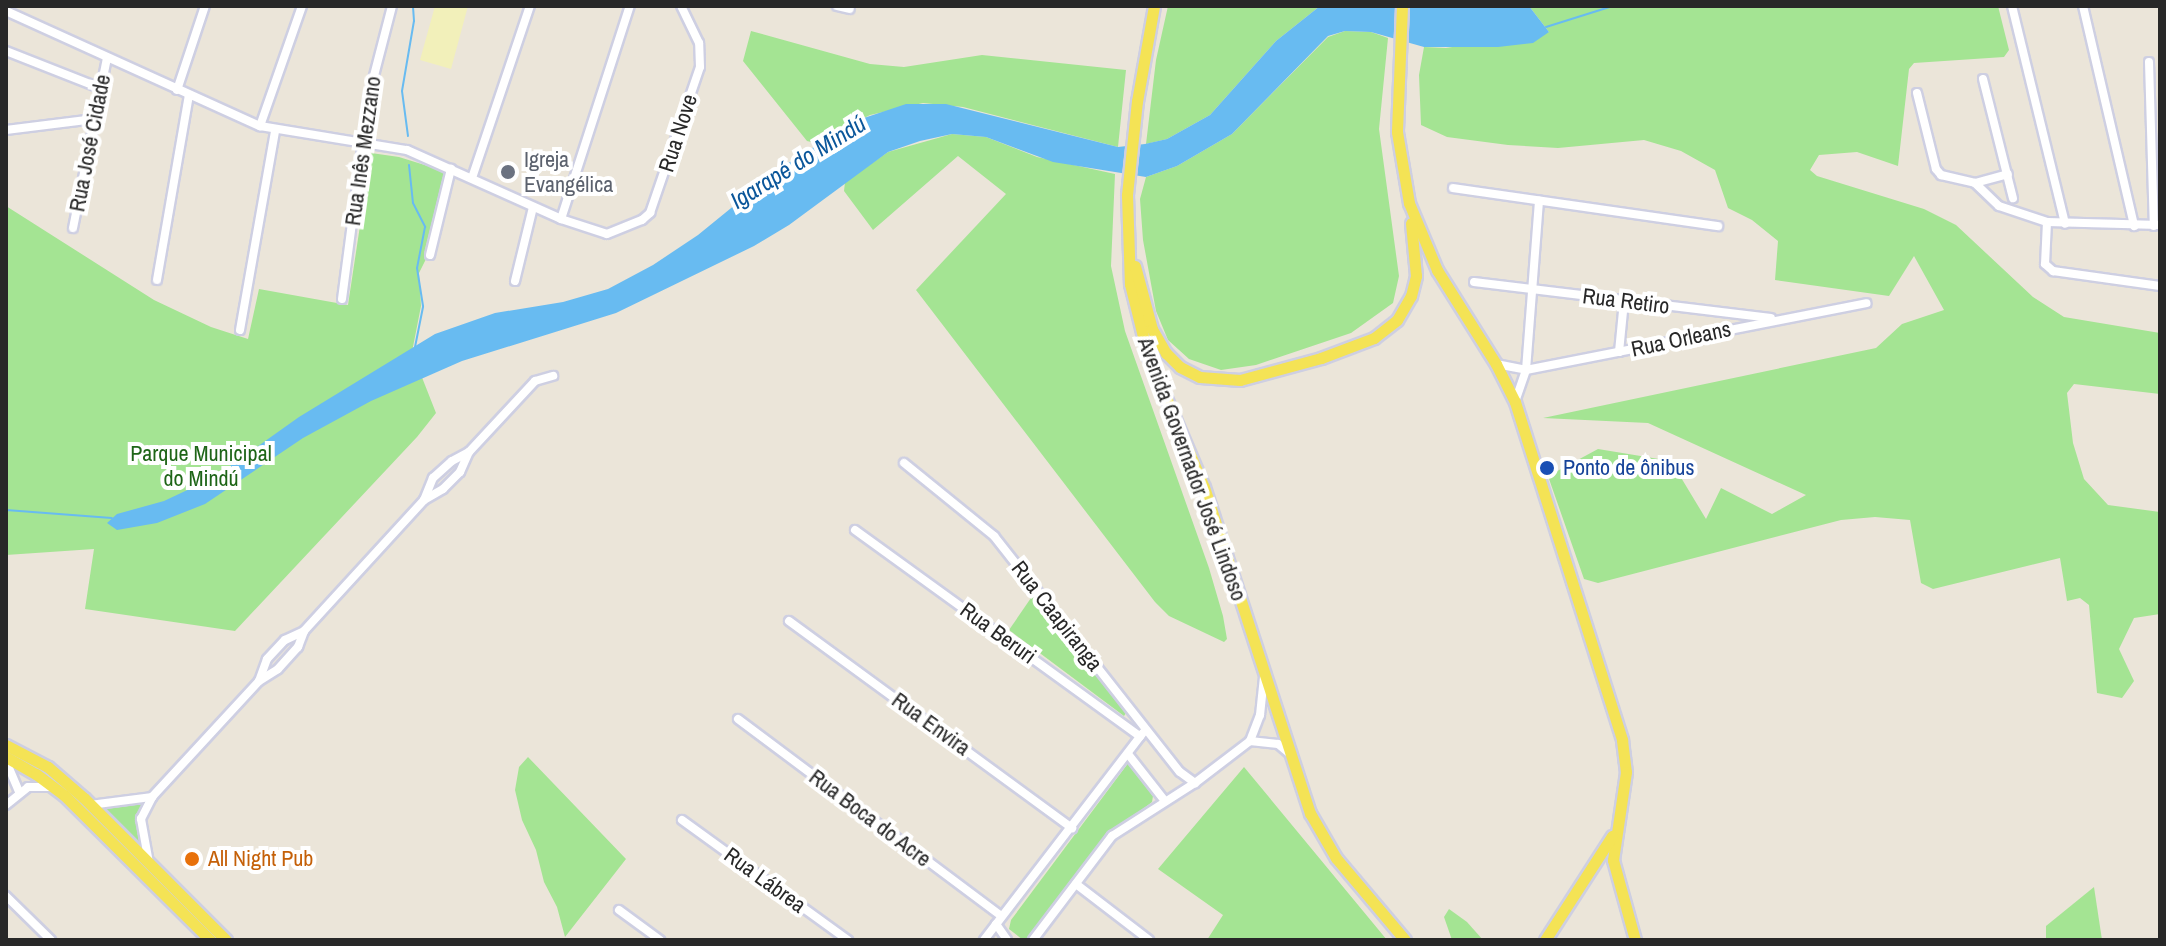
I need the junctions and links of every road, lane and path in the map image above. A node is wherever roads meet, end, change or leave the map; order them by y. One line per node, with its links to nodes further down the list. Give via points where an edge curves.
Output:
1 (205, 6): 19 (street)
2 (302, 6): 23 (street)
3 (392, 6): 27 (street, Rua Inês Mezzano, via 369,95)
4 (530, 6): 30 (street)
5 (630, 6): 37 (street)
6 (681, 6): 37 (street, Rua Nove, via 699,43 700,67 650,213 607,234)
7 (837, 6): 12 (street)
8 (1154, 6): 44 (main road, Avenida Governador José Lindoso, via 1137,101)
9 (1402, 6): 35 (main road, via 1397,132)
10 (2012, 6): 39 (street)
11 (2083, 6): 41 (street)
12 (850, 9)
13 (6, 11): 15 (street)
14 (6, 51): 18 (street)
15 (107, 58): 18 (street, Rua José Cidade); 19 (street)
16 (2149, 62): 26 (street)
17 (1983, 79): 29 (street)
18 (100, 88): 22 (street, Rua José Cidade)
19 (177, 90): 21 (street)
20 (1917, 93): 31 (street, via 1936,169 1956,181)
21 (189, 95): 23 (street); 46 (street)
22 (94, 119): 24 (street); 43 (street, Rua José Cidade)
23 (260, 126): 25 (street)
24 (6, 130)
25 (275, 131): 27 (street); 55 (street)
26 (2156, 142): 42 (street)
27 (365, 143): 28 (street, via 407,150); 51 (street, Rua Inês Mezzano)
28 (451, 169): 30 (street); 45 (street)
29 (2008, 174): 31 (street); 33 (street)
30 (472, 178): 36 (street)
31 (1975, 183): 38 (street, via 1999,206)
32 (1453, 188): 34 (street)
33 (2013, 198)
34 (1539, 200): 40 (street); 50 (street)
35 (1409, 203): 44 (main road, via 1416,276 1397,320 1374,338 1240,380 1200,377 1166,353 1152,329); 57 (main road, via 1437,270)
36 (533, 207): 37 (street); 47 (street)
37 (561, 219)
38 (2047, 222): 39 (street); 49 (street, via 2045,264 2053,271)
39 (2065, 224): 41 (street)
40 (1718, 226)
41 (2134, 226): 42 (street)
42 (2157, 226)
43 (73, 228)
44 (1127, 235): 67 (main road, Avenida Governador José Lindoso, via 1130,284 1148,356 1193,456)
45 (430, 255)
46 (157, 280)
47 (515, 281)
48 (1474, 282): 50 (street, Rua Retiro)
49 (2160, 286)
50 (1532, 289): 52 (street, Rua Retiro); 58 (street)
51 (342, 299)
52 (1624, 301): 54 (street, Rua Retiro); 56 (street)
53 (1866, 303): 54 (street, Rua Orleans)
54 (1778, 319): 56 (street, Rua Orleans)
55 (240, 330)
56 (1619, 352): 58 (street, Rua Orleans)
57 (1496, 364): 58 (street, Rua Orleans); 60 (main road)
58 (1526, 370): 60 (street)
59 (553, 376): 61 (street, via 535,381)
60 (1515, 402): 86 (main road, via 1622,740 1626,772)
61 (469, 452): 63 (street, via 460,472); 63 (street, via 433,478)
62 (904, 463): 70 (street, Rua Caapiranga, via 994,536)
63 (424, 500): 66 (street)
64 (855, 530): 70 (street, Rua Beruri)
65 (789, 621): 85 (street, Rua Envira)
66 (304, 631): 68 (street, via 298,647); 68 (street, via 285,640 267,659)
67 (1264, 672): 71 (street, via 1260,715); 74 (main road, Avenida Governador José Lindoso)
68 (259, 681): 80 (street)
69 (738, 719): 91 (street, Rua Boca do Acre)
70 (1143, 733): 73 (street); 76 (street, Rua Caapiranga)
71 (1250, 741): 74 (street, via 1278,744); 77 (street)
72 (6, 745): 83 (main road, via 48,767)
73 (1128, 754): 81 (street); 85 (street)
74 (1290, 754): 101 (main road, Avenida Governador José Lindoso, via 1322,838)
75 (6, 759): 78 (street); 79 (main road)
76 (1180, 772): 77 (street, Rua Caapiranga); 81 (street, via 1181,783)
77 (1195, 783): 81 (street)
78 (19, 791): 79 (street, via 39,785); 82 (street)
79 (59, 792): 93 (main road)
80 (152, 797): 83 (street); 87 (street, via 141,819)
81 (1166, 800): 88 (street, via 1112,836)
82 (6, 805)
83 (90, 805): 87 (main road)
84 (682, 820): 96 (street, Rua Lábrea)
85 (1072, 828): 91 (street)
86 (1615, 828): 102 (main road); 103 (main road, via 1615,873)
87 (149, 863): 94 (main road)
88 (1076, 884): 99 (street); 100 (street)
89 (6, 896): 92 (street)
90 (619, 910): 95 (street)
91 (999, 920): 97 (street); 98 (street, Rua Boca do Acre)
92 (51, 940)
93 (210, 940)
94 (226, 940)
95 (660, 940)
96 (848, 940)
97 (984, 940)
98 (1007, 940)
99 (1033, 940)
100 (1149, 940)
101 (1405, 940)
102 (1545, 940)
103 (1635, 940)

